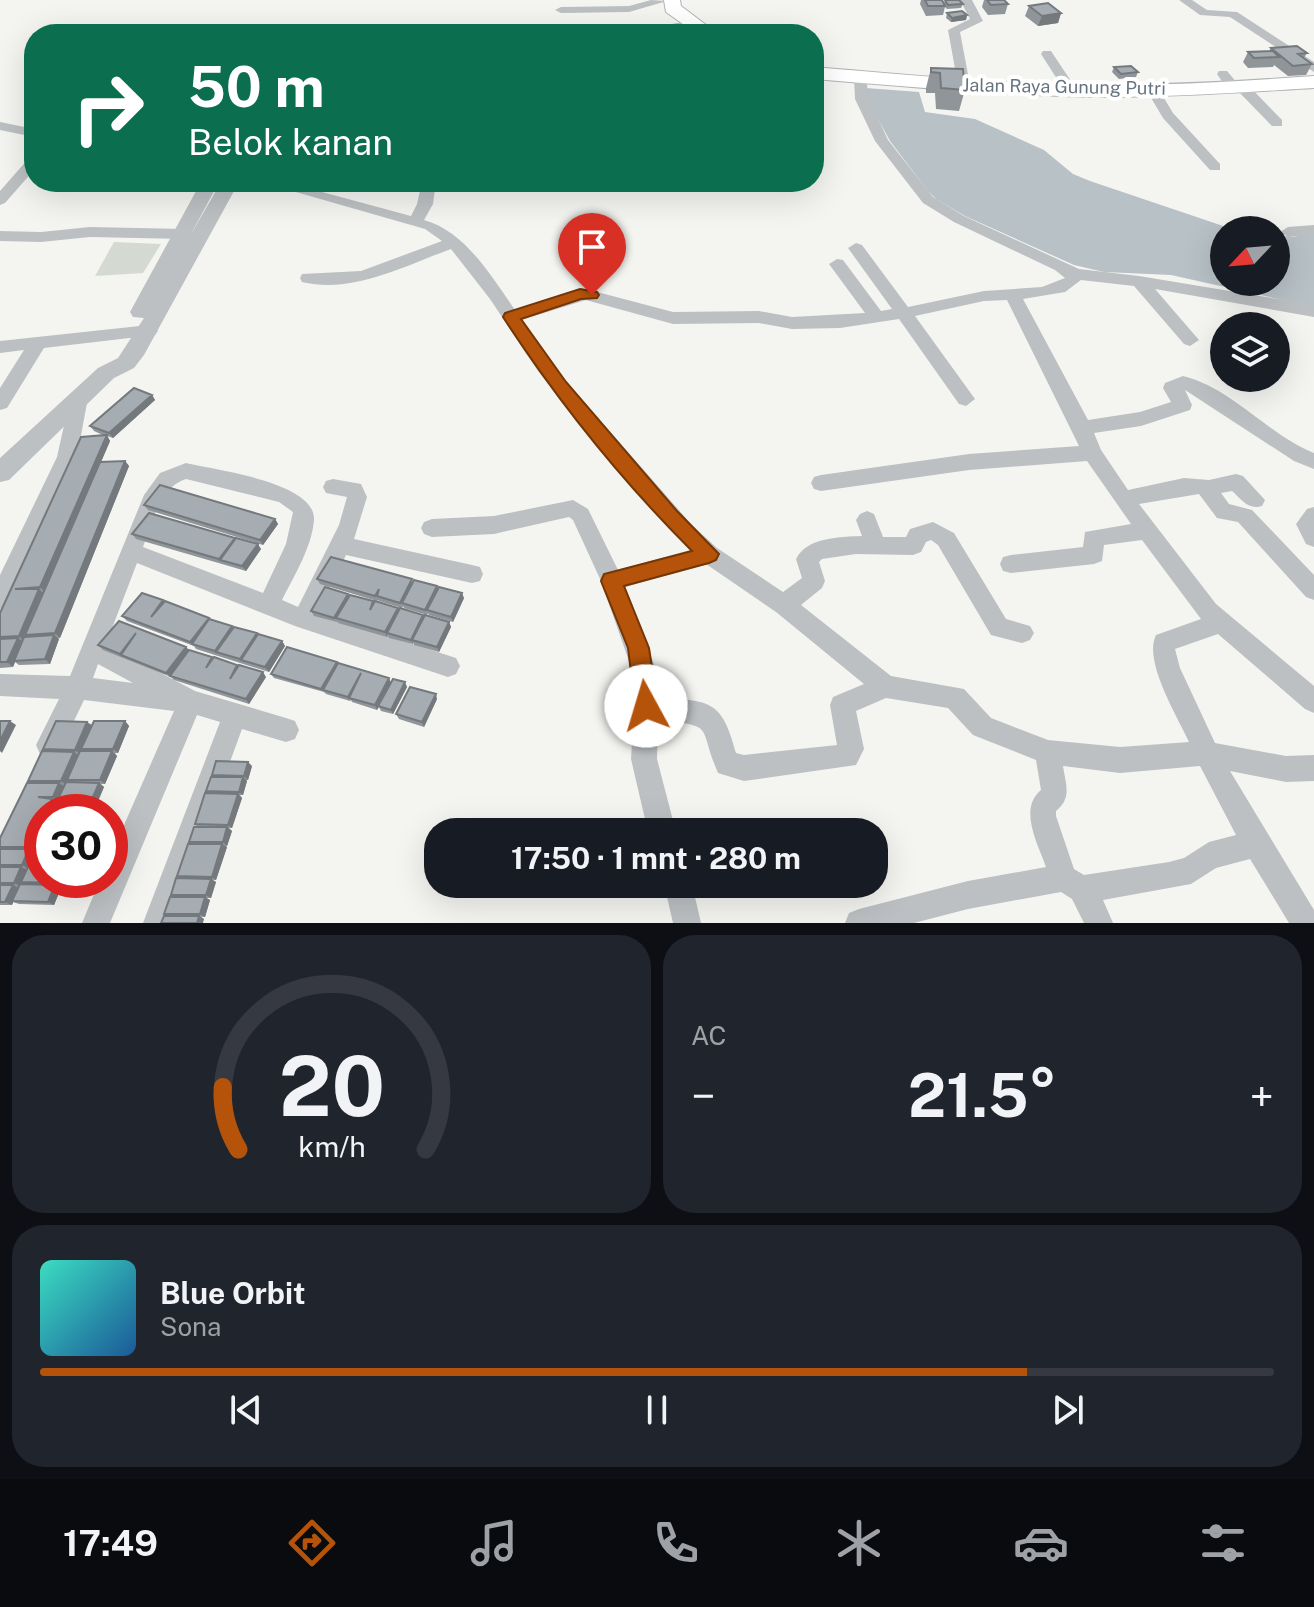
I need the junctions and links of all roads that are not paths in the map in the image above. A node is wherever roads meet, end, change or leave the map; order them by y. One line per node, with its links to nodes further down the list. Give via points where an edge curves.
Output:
1 (966, 0): 12 (street, via 977,21 954,30)
2 (1185, 0): 7 (street, via 1204,13 1231,13)
3 (666, 2): 4 (street, via 629,9); 5 (main road)
4 (561, 10)
5 (695, 24)
6 (1047, 54): 13 (street)
7 (1314, 68)
8 (824, 74): 9 (main road, Jalan Raya Gunung Putri)
9 (860, 78): 12 (main road, Jalan Raya Gunung Putri); 33 (street, via 862,99 882,141 928,200)
10 (1314, 82): 11 (main road, Jalan Raya Gunung Putri)
11 (1232, 83): 14 (main road, Jalan Raya Gunung Putri); 15 (street)
12 (964, 85): 13 (main road, Jalan Raya Gunung Putri)
13 (1071, 90): 14 (main road, Jalan Raya Gunung Putri)
14 (1153, 91): 18 (street)
15 (1277, 123)
16 (0, 126): 17 (street)
17 (24, 131)
18 (1215, 167)
19 (24, 172): 24 (street)
20 (205, 192): 28 (street)
21 (224, 192): 41 (street)
22 (306, 192): 25 (street)
23 (427, 192): 25 (street)
24 (0, 200)
25 (415, 222): 30 (street)
26 (1314, 230): 27 (street)
27 (1290, 232)
28 (184, 234): 29 (street); 41 (street)
29 (0, 236)
30 (454, 242): 34 (street, via 364,276); 39 (street)
31 (856, 248): 38 (street)
32 (837, 264): 40 (street)
33 (1075, 274): 35 (street); 36 (street, via 1059,288)
34 (308, 278)
35 (1139, 281): 37 (street); 42 (street)
36 (1012, 294): 38 (street); 48 (street)
37 (1314, 311)
38 (904, 313): 40 (street); 45 (street)
39 (511, 317): 40 (street, via 580,294 673,318 759,317 804,323); 65 (street, via 560,387 664,510)
40 (877, 317)
41 (139, 331): 43 (street); 47 (street, via 126,363 106,373)
42 (1190, 340)
43 (37, 345): 44 (street); 46 (street)
44 (0, 347)
45 (966, 399)
46 (0, 403)
47 (78, 403): 51 (street); 70 (street, via 67,457)
48 (1082, 428): 49 (street); 50 (street, via 1141,419 1183,405 1172,388 1183,383 1232,409 1289,451)
49 (1092, 453): 52 (street, via 969,462); 55 (street)
50 (1314, 461)
51 (0, 473)
52 (821, 483)
53 (333, 487): 62 (street, via 354,490 357,497)
54 (1208, 488): 55 (street, via 1190,485); 56 (street, via 1236,482); 69 (street, via 1224,512 1241,513 1250,520)
55 (1124, 499): 60 (street)
56 (1255, 500)
57 (1314, 515): 61 (street, via 1307,524)
58 (867, 520): 63 (street)
59 (432, 528): 68 (street, via 494,525 573,508)
60 (1147, 531): 66 (street, via 1093,538 1093,556); 74 (street)
61 (1314, 538)
62 (340, 545): 67 (street); 73 (street)
63 (876, 547): 72 (street, via 836,547 809,555 814,581); 75 (street, via 913,546 916,536 928,531 943,535 999,628)
64 (130, 551): 71 (street); 71 (street, via 148,507 172,474 186,471 284,495 302,510 303,526); 76 (street)
65 (709, 554): 68 (street); 72 (street)
66 (1011, 564)
67 (472, 574)
68 (612, 581): 83 (street, via 638,648)
69 (1314, 590)
70 (0, 599)
71 (269, 603): 73 (street)
72 (784, 605): 79 (street)
73 (303, 619): 77 (street)
74 (1220, 623): 82 (street); 87 (street, via 1164,642 1162,648)
75 (1022, 633)
76 (91, 648): 80 (street); 81 (street)
77 (448, 666)
78 (0, 685): 80 (street)
79 (886, 687): 83 (street, via 842,705 851,749 847,756 744,768 727,764 719,730 704,714); 86 (street, via 955,697 982,727)
80 (77, 688): 81 (street); 89 (street)
81 (190, 701): 84 (street); 94 (street)
82 (1314, 701)
83 (646, 706): 90 (street, via 644,759)
84 (235, 715): 85 (street); 95 (street)
85 (286, 730)
86 (1048, 752): 87 (street, via 1120,760); 92 (street, via 1055,795 1043,805 1043,816)
87 (1204, 753): 88 (street, via 1286,769); 91 (street)
88 (1314, 768)
89 (35, 773)
90 (659, 818)
91 (1254, 844): 92 (street, via 1209,856 1185,872 1126,884); 99 (street)
92 (1072, 884): 97 (street, via 968,895); 98 (street)
93 (681, 898): 96 (street)
94 (96, 923)
95 (157, 923)
96 (687, 923)
97 (859, 923)
98 (1099, 923)
99 (1306, 923)

